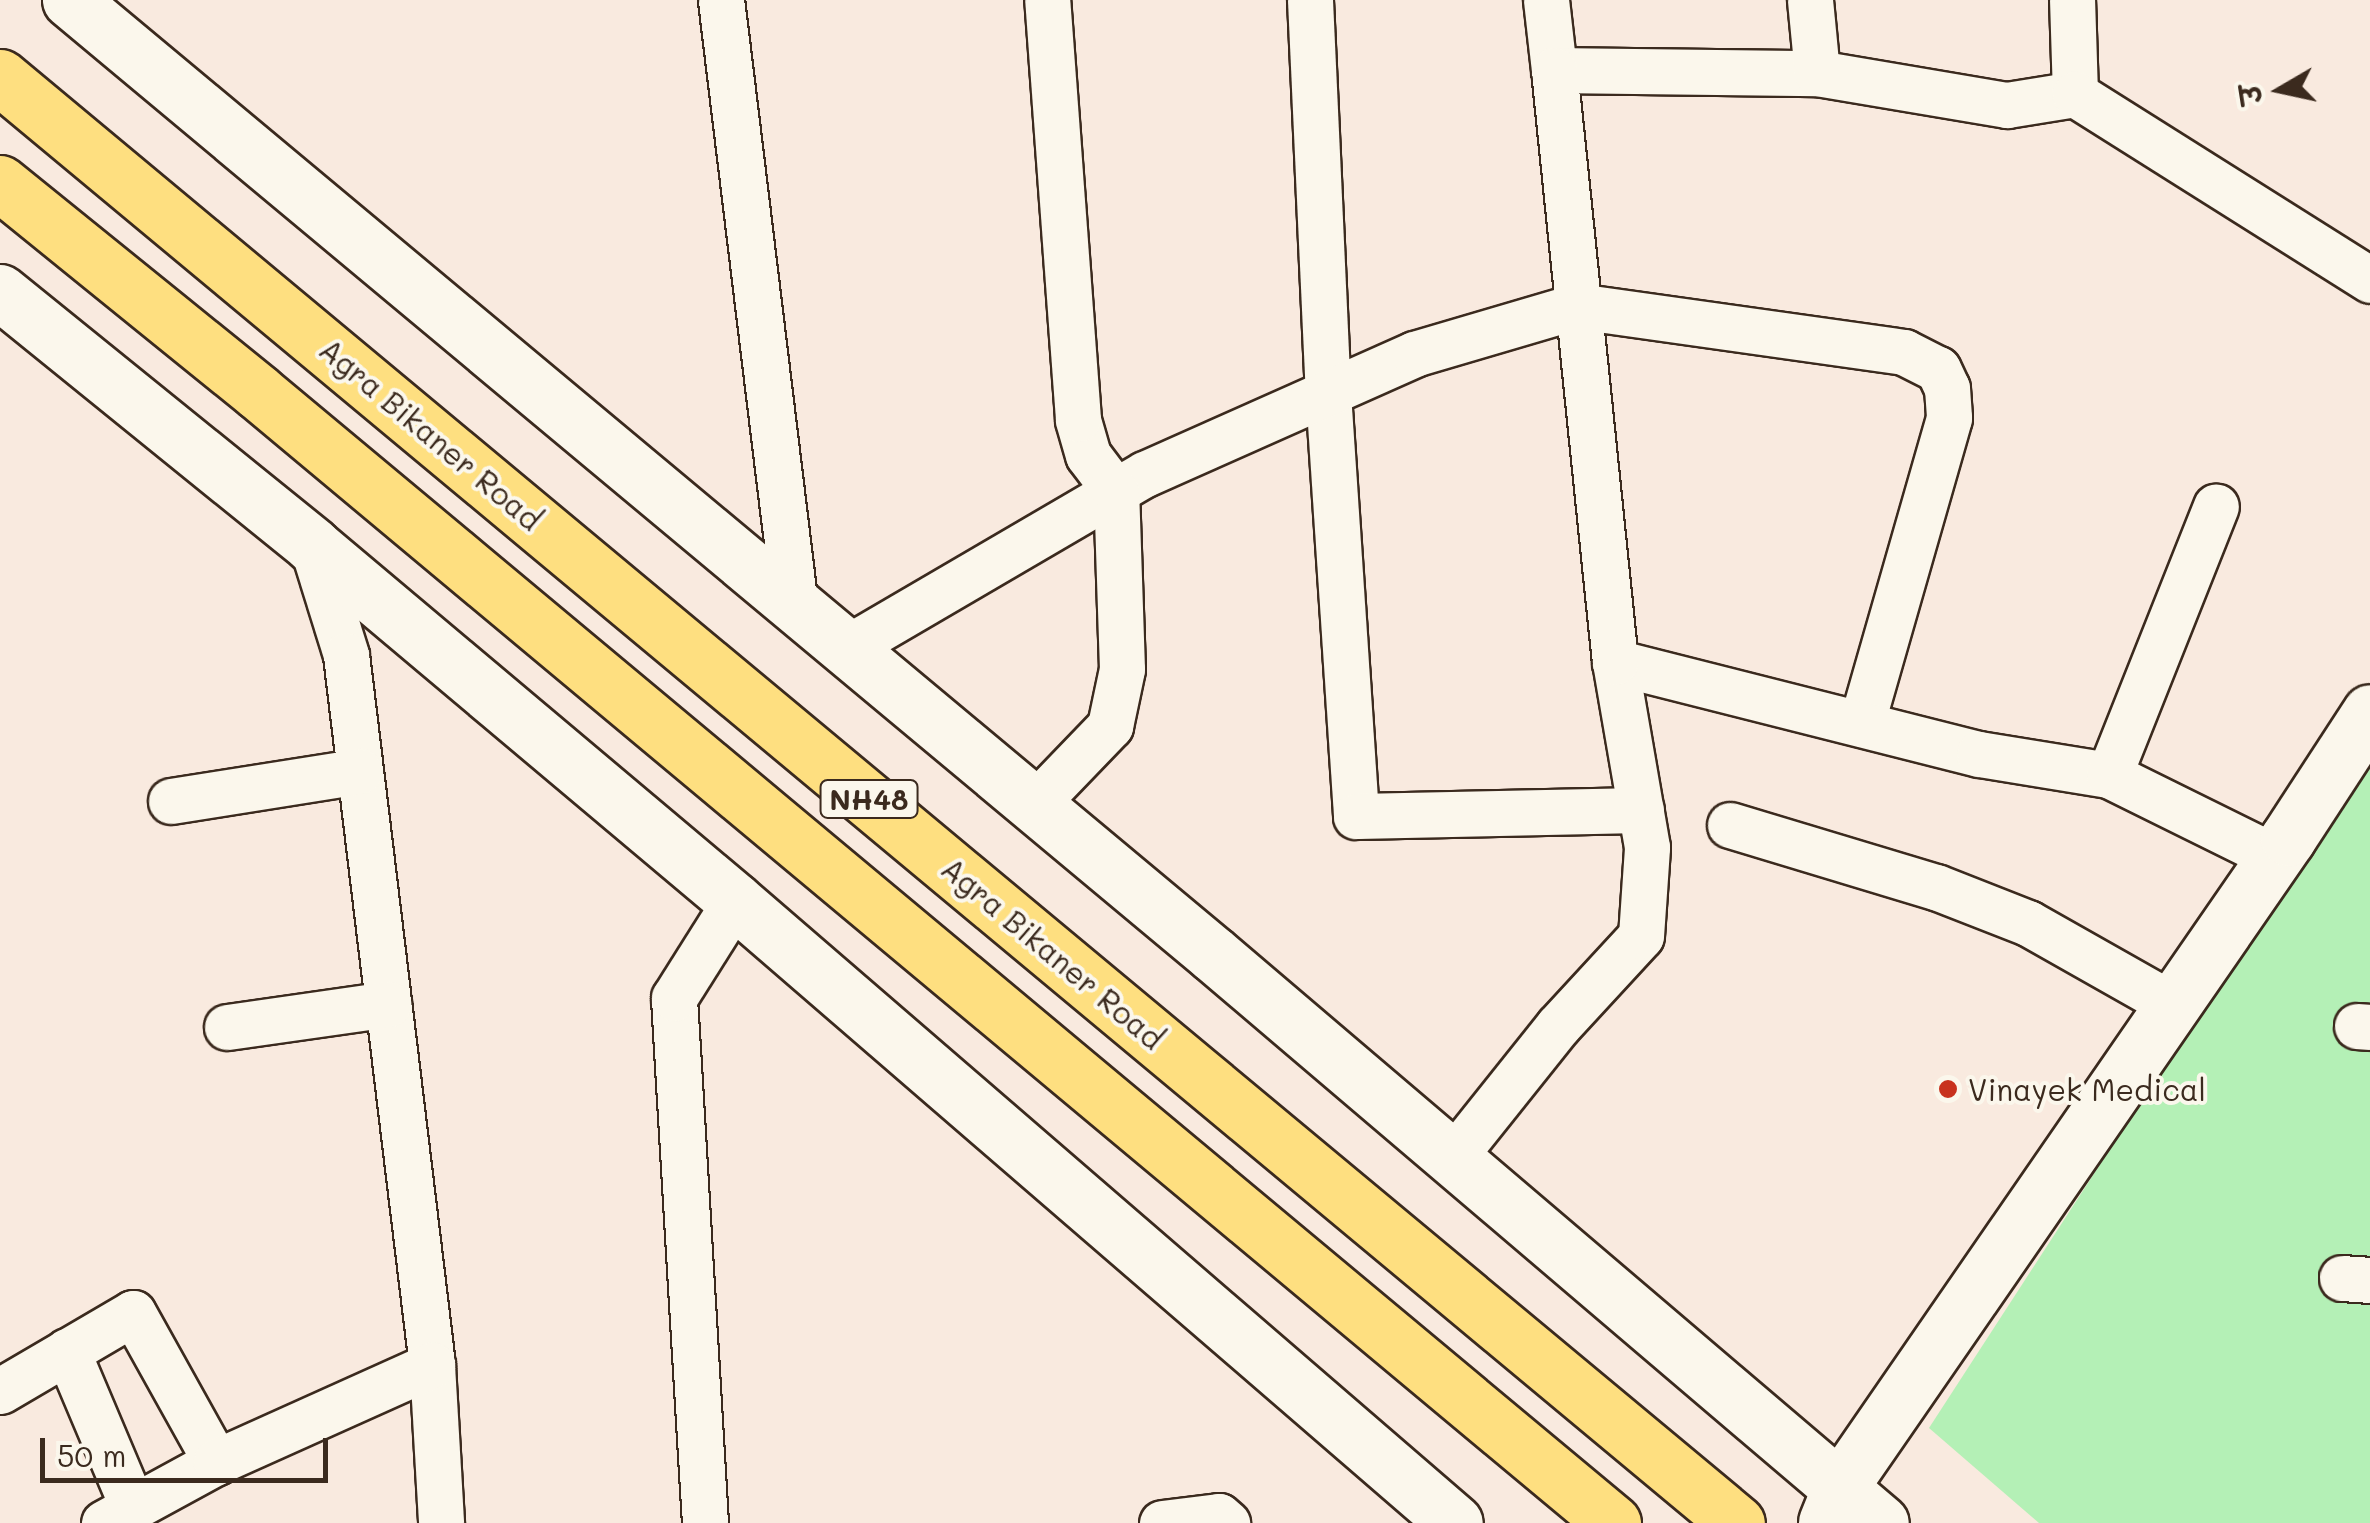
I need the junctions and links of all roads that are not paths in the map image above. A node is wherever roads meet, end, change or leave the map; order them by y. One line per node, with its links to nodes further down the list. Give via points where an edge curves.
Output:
1 (70, 0): 20 (street)
2 (721, 0): 20 (street)
3 (1047, 0): 17 (street, via 1078,418 1088,455)
4 (1310, 0): 16 (street)
5 (1546, 0): 8 (street)
6 (1810, 0): 9 (street)
7 (2072, 0): 11 (street)
8 (1554, 70): 9 (street); 15 (street)
9 (1817, 73): 11 (street, via 2007,105)
10 (0, 76): 49 (highway, Agra Bikaner Road / NH48)
11 (2075, 94): 13 (street)
12 (0, 183): 48 (highway, NH48)
13 (2370, 280)
14 (0, 292): 19 (street)
15 (1577, 306): 16 (street, via 1414,354); 22 (street); 23 (street, via 1904,352 1938,369 1949,418)
16 (1328, 393): 17 (street); 29 (street, via 1356,816)
17 (1116, 492): 21 (street); 28 (street, via 1122,669 1110,726)
18 (2216, 506): 26 (street)
19 (312, 545): 25 (street, via 346,656); 32 (street)
20 (795, 607): 21 (street)
21 (844, 649): 28 (street)
22 (1615, 662): 23 (street); 29 (street)
23 (1861, 724): 26 (street, via 1979,754)
24 (2366, 724): 31 (street)
25 (360, 771): 27 (street); 33 (street)
26 (2109, 775): 31 (street)
27 (171, 801)
28 (1034, 805): 36 (street)
29 (1641, 810): 36 (street, via 1647,847 1641,936 1558,1026)
30 (1730, 825): 34 (street, via 1936,887 2028,923)
31 (2274, 857): 34 (street)
32 (736, 901): 44 (street, via 674,998); 47 (street)
33 (388, 1004): 35 (street); 38 (street)
34 (2171, 1004): 41 (street)
35 (226, 1028)
36 (1451, 1160): 41 (street)
37 (67, 1352): 39 (street); 40 (street, via 133,1313); 42 (street)
38 (432, 1366): 40 (street); 43 (street)
39 (0, 1391)
40 (216, 1462): 42 (street)
41 (1832, 1505): 50 (street)
42 (118, 1515)
43 (442, 1523)
44 (704, 1523)
45 (1162, 1523): 46 (street, via 1219,1516)
46 (1227, 1523)
47 (1455, 1523)
48 (1613, 1523)
49 (1737, 1523)
50 (1882, 1523)

